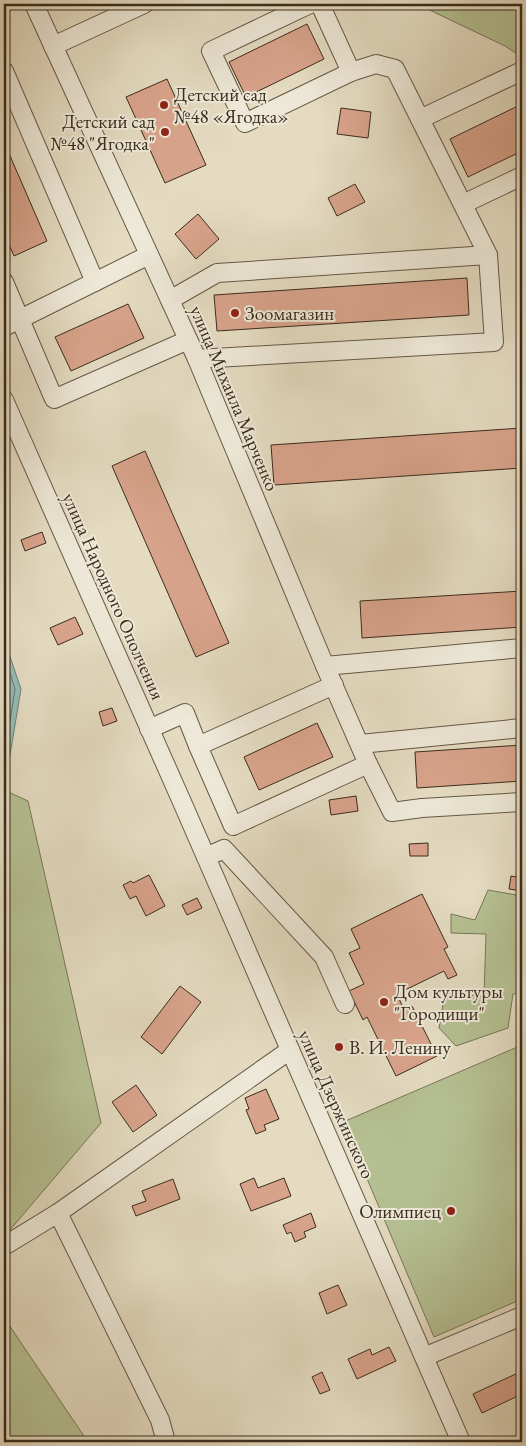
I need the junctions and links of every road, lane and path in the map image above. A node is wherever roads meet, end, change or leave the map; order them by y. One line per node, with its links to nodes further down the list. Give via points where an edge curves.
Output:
1 (34, 4): 5 (street, улица Михаила Марченко)
2 (144, 4): 5 (street)
3 (310, 4): 8 (street, via 211,51 244,123)
4 (320, 4): 8 (street)
5 (53, 46): 12 (street, улица Михаила Марченко)
6 (522, 71): 9 (street)
7 (4, 72): 15 (street)
8 (352, 72): 9 (street, via 376,64 395,70)
9 (420, 119): 11 (street)
10 (522, 176): 11 (street)
11 (463, 204): 13 (street)
12 (149, 255): 15 (street); 16 (street, улица Михаила Марченко)
13 (488, 255): 16 (street, via 217,273); 20 (street, via 494,342)
14 (4, 282): 17 (street)
15 (95, 282): 17 (street)
16 (170, 300): 19 (street, улица Михаила Марченко)
17 (20, 319): 18 (street); 19 (street, via 54,398)
18 (4, 327)
19 (188, 340): 20 (street, улица Михаила Марченко)
20 (197, 359): 23 (street, улица Михаила Марченко)
21 (4, 400): 26 (street, улица Народного Ополчения)
22 (522, 648): 23 (street)
23 (325, 666): 24 (street, улица Михаила Марченко)
24 (334, 685): 27 (street, улица Михаила Марченко); 28 (street)
25 (522, 728): 27 (street)
26 (149, 729): 28 (street, via 185,713); 31 (street, улица Народного Ополчения)
27 (360, 744): 29 (street, улица Михаила Марченко)
28 (198, 746): 29 (street, via 233,826)
29 (368, 764): 30 (street, улица Михаила Марченко, via 392,812)
30 (522, 802)
31 (185, 810): 32 (street, улица Дзержинского)
32 (206, 857): 33 (street, via 224,849 324,957); 34 (street, улица Дзержинского)
33 (345, 1004)
34 (290, 1050): 35 (street); 38 (street, улица Дзержинского)
35 (58, 1213): 36 (street); 39 (street, via 160,1420)
36 (4, 1246)
37 (522, 1316): 38 (street)
38 (424, 1357): 40 (street, улица Дзержинского)
39 (166, 1442)
40 (461, 1442)

